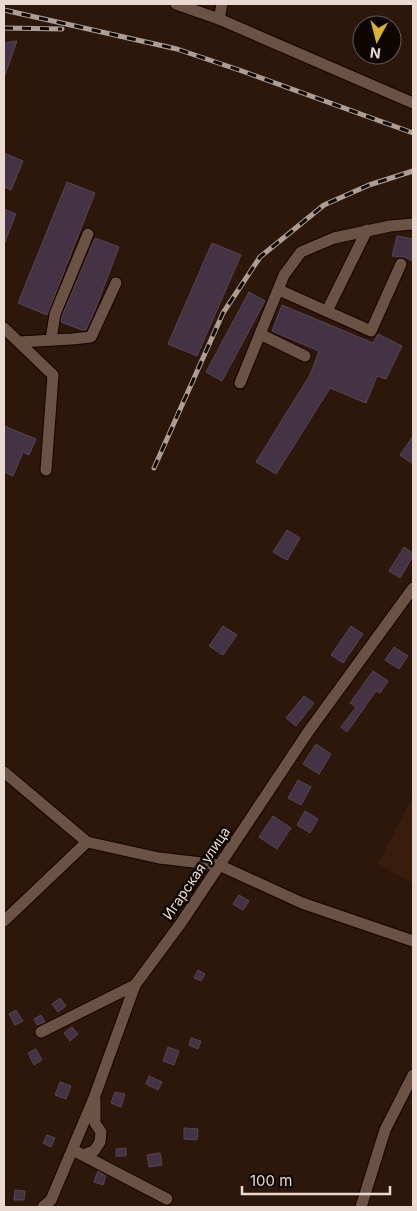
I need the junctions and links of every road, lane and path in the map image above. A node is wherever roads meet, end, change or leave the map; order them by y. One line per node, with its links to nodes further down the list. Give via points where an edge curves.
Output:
1 (176, 4): 3 (street)
2 (222, 4): 3 (street)
3 (219, 19): 4 (street)
4 (413, 103)
5 (413, 224): 6 (street)
6 (367, 230): 10 (street, via 334,238 301,252 284,275); 11 (street)
7 (88, 234): 14 (street, via 55,314)
8 (401, 264): 11 (street, via 371,332)
9 (116, 284): 14 (street, via 91,337)
10 (279, 290): 11 (street); 13 (street)
11 (327, 311)
12 (4, 328): 15 (street)
13 (260, 334): 16 (street); 17 (street)
14 (51, 340): 15 (street)
15 (19, 342): 18 (street, via 52,375)
16 (305, 356)
17 (240, 383)
18 (46, 470)
19 (413, 588): 22 (street, Игарская улица, via 308,732)
20 (4, 772): 21 (street)
21 (87, 842): 22 (street, via 159,858); 23 (street)
22 (219, 865): 24 (street, via 302,904); 25 (street, Игарская улица)
23 (4, 921)
24 (413, 940)
25 (135, 985): 26 (street); 28 (street, Игарская улица)
26 (41, 1032)
27 (413, 1075): 32 (street, via 385,1130)
28 (94, 1098): 29 (street, Игарская улица); 29 (street, via 100,1142 94,1151)
29 (78, 1153): 30 (street); 31 (street, Игарская улица)
30 (167, 1199)
31 (47, 1204)
32 (360, 1207)

